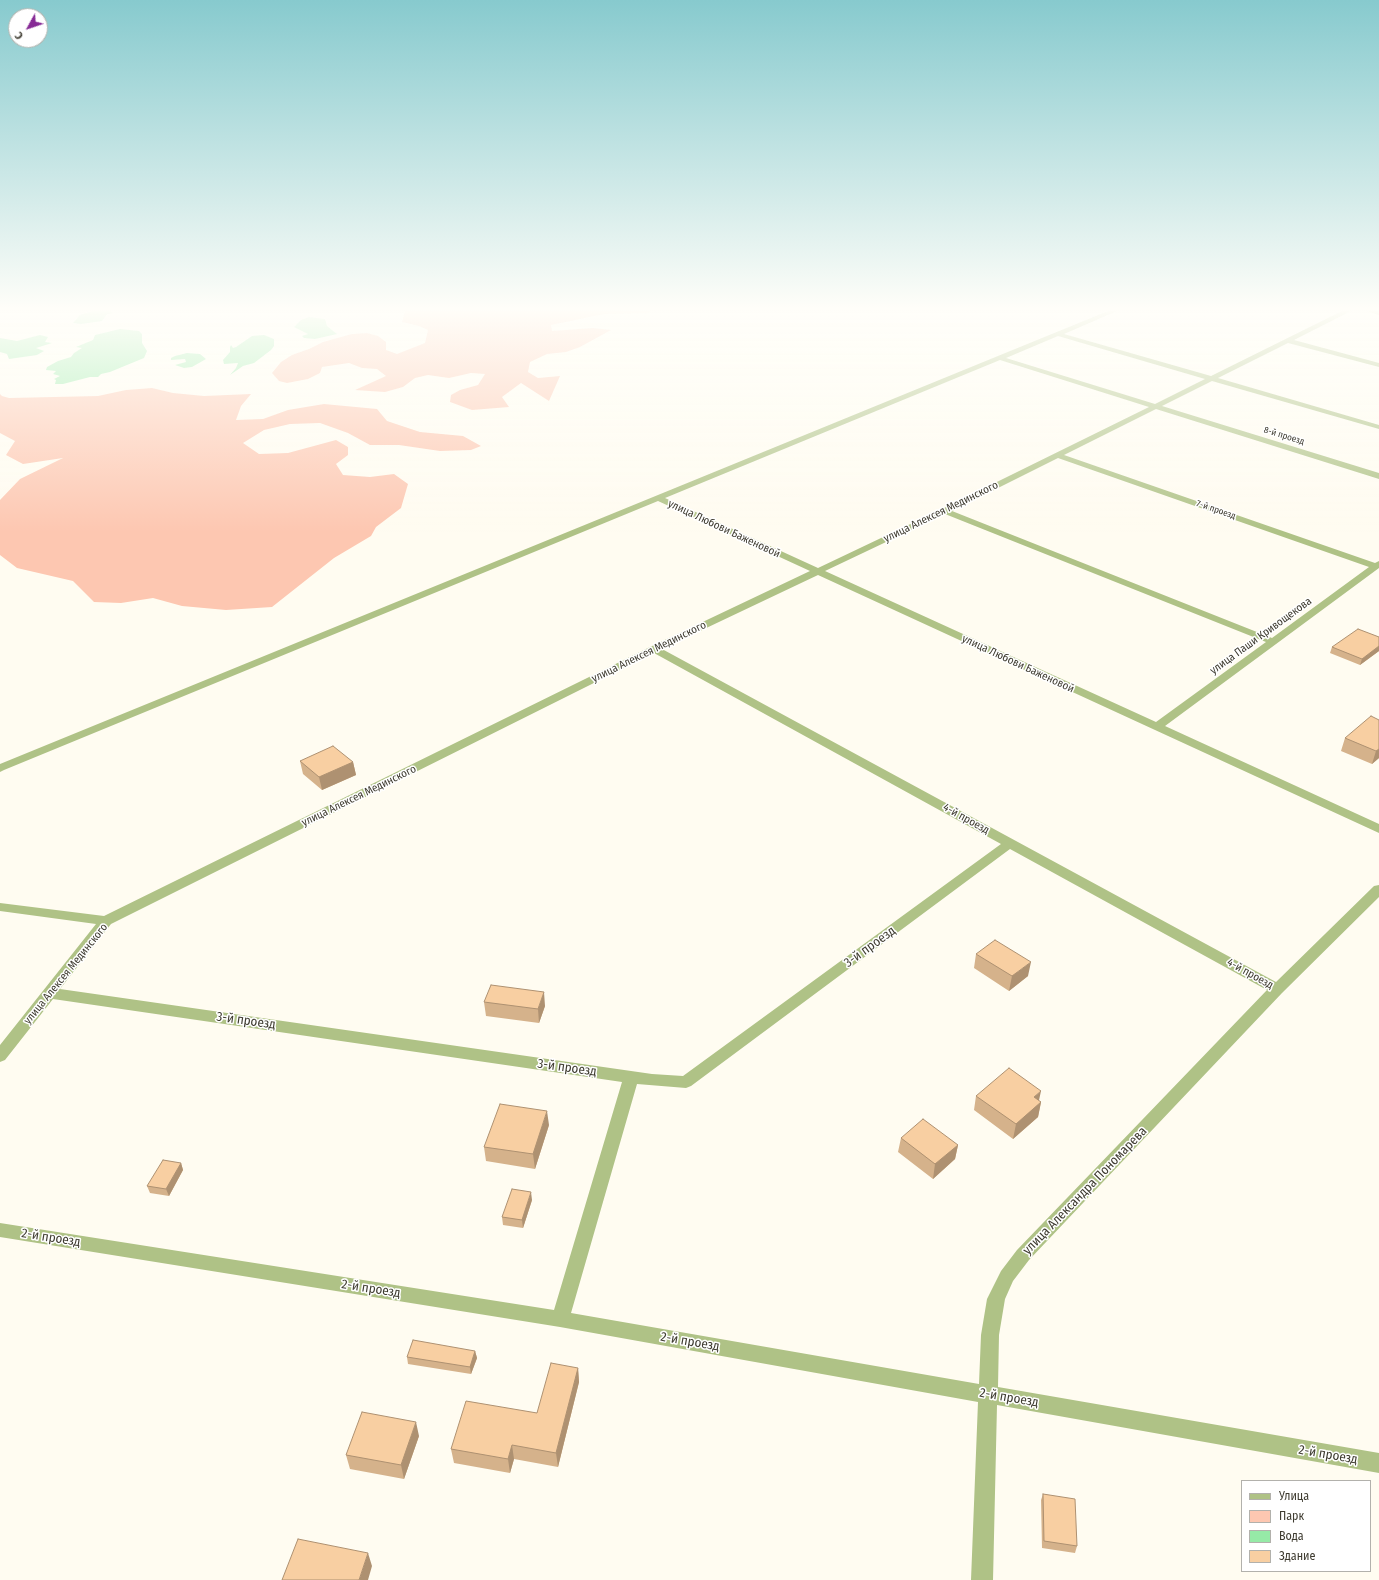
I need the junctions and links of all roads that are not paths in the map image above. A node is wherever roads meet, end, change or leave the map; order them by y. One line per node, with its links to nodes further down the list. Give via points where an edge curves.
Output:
1 (934, 385): 9 (street)
2 (1086, 385): 5 (street, 8-й проезд)
3 (1200, 385): 5 (street, улица Алексея Мединского)
4 (1232, 385): 6 (street)
5 (1155, 406): 7 (street, улица Алексея Мединского); 8 (street, 8-й проезд)
6 (1379, 427)
7 (1057, 455): 10 (street, улица Алексея Мединского); 11 (street, 7-й проезд)
8 (1379, 476)
9 (658, 498): 12 (street, улица Любови Баженовой); 16 (street)
10 (944, 510): 12 (street, улица Алексея Мединского); 13 (street)
11 (1378, 565): 13 (street, улица Паши Кривощекова)
12 (818, 572): 14 (street, улица Алексея Мединского); 15 (street, улица Любови Баженовой)
13 (1274, 642): 15 (street, улица Паши Кривощекова)
14 (654, 649): 18 (street, 4-й проезд); 21 (street, улица Алексея Мединского)
15 (1157, 727): 17 (street, улица Любови Баженовой)
16 (0, 768)
17 (1379, 829)
18 (1010, 843): 22 (street, 4-й проезд); 25 (street, 3-й проезд, via 686,1082)
19 (1379, 889): 22 (street, улица Александра Пономарева)
20 (0, 907): 21 (street)
21 (106, 921): 23 (street, улица Алексея Мединского)
22 (1277, 989): 28 (street, улица Александра Пономарева, via 1023,1255 1007,1276 996,1299 990,1335)
23 (50, 993): 24 (street, улица Алексея Мединского); 25 (street, 3-й проезд)
24 (0, 1056)
25 (631, 1077): 27 (street)
26 (0, 1230): 27 (street, 2-й проезд)
27 (560, 1319): 28 (street, 2-й проезд)
28 (988, 1394): 29 (street, 2-й проезд); 30 (street, улица Александра Пономарева)
29 (1379, 1464)
30 (982, 1580)

